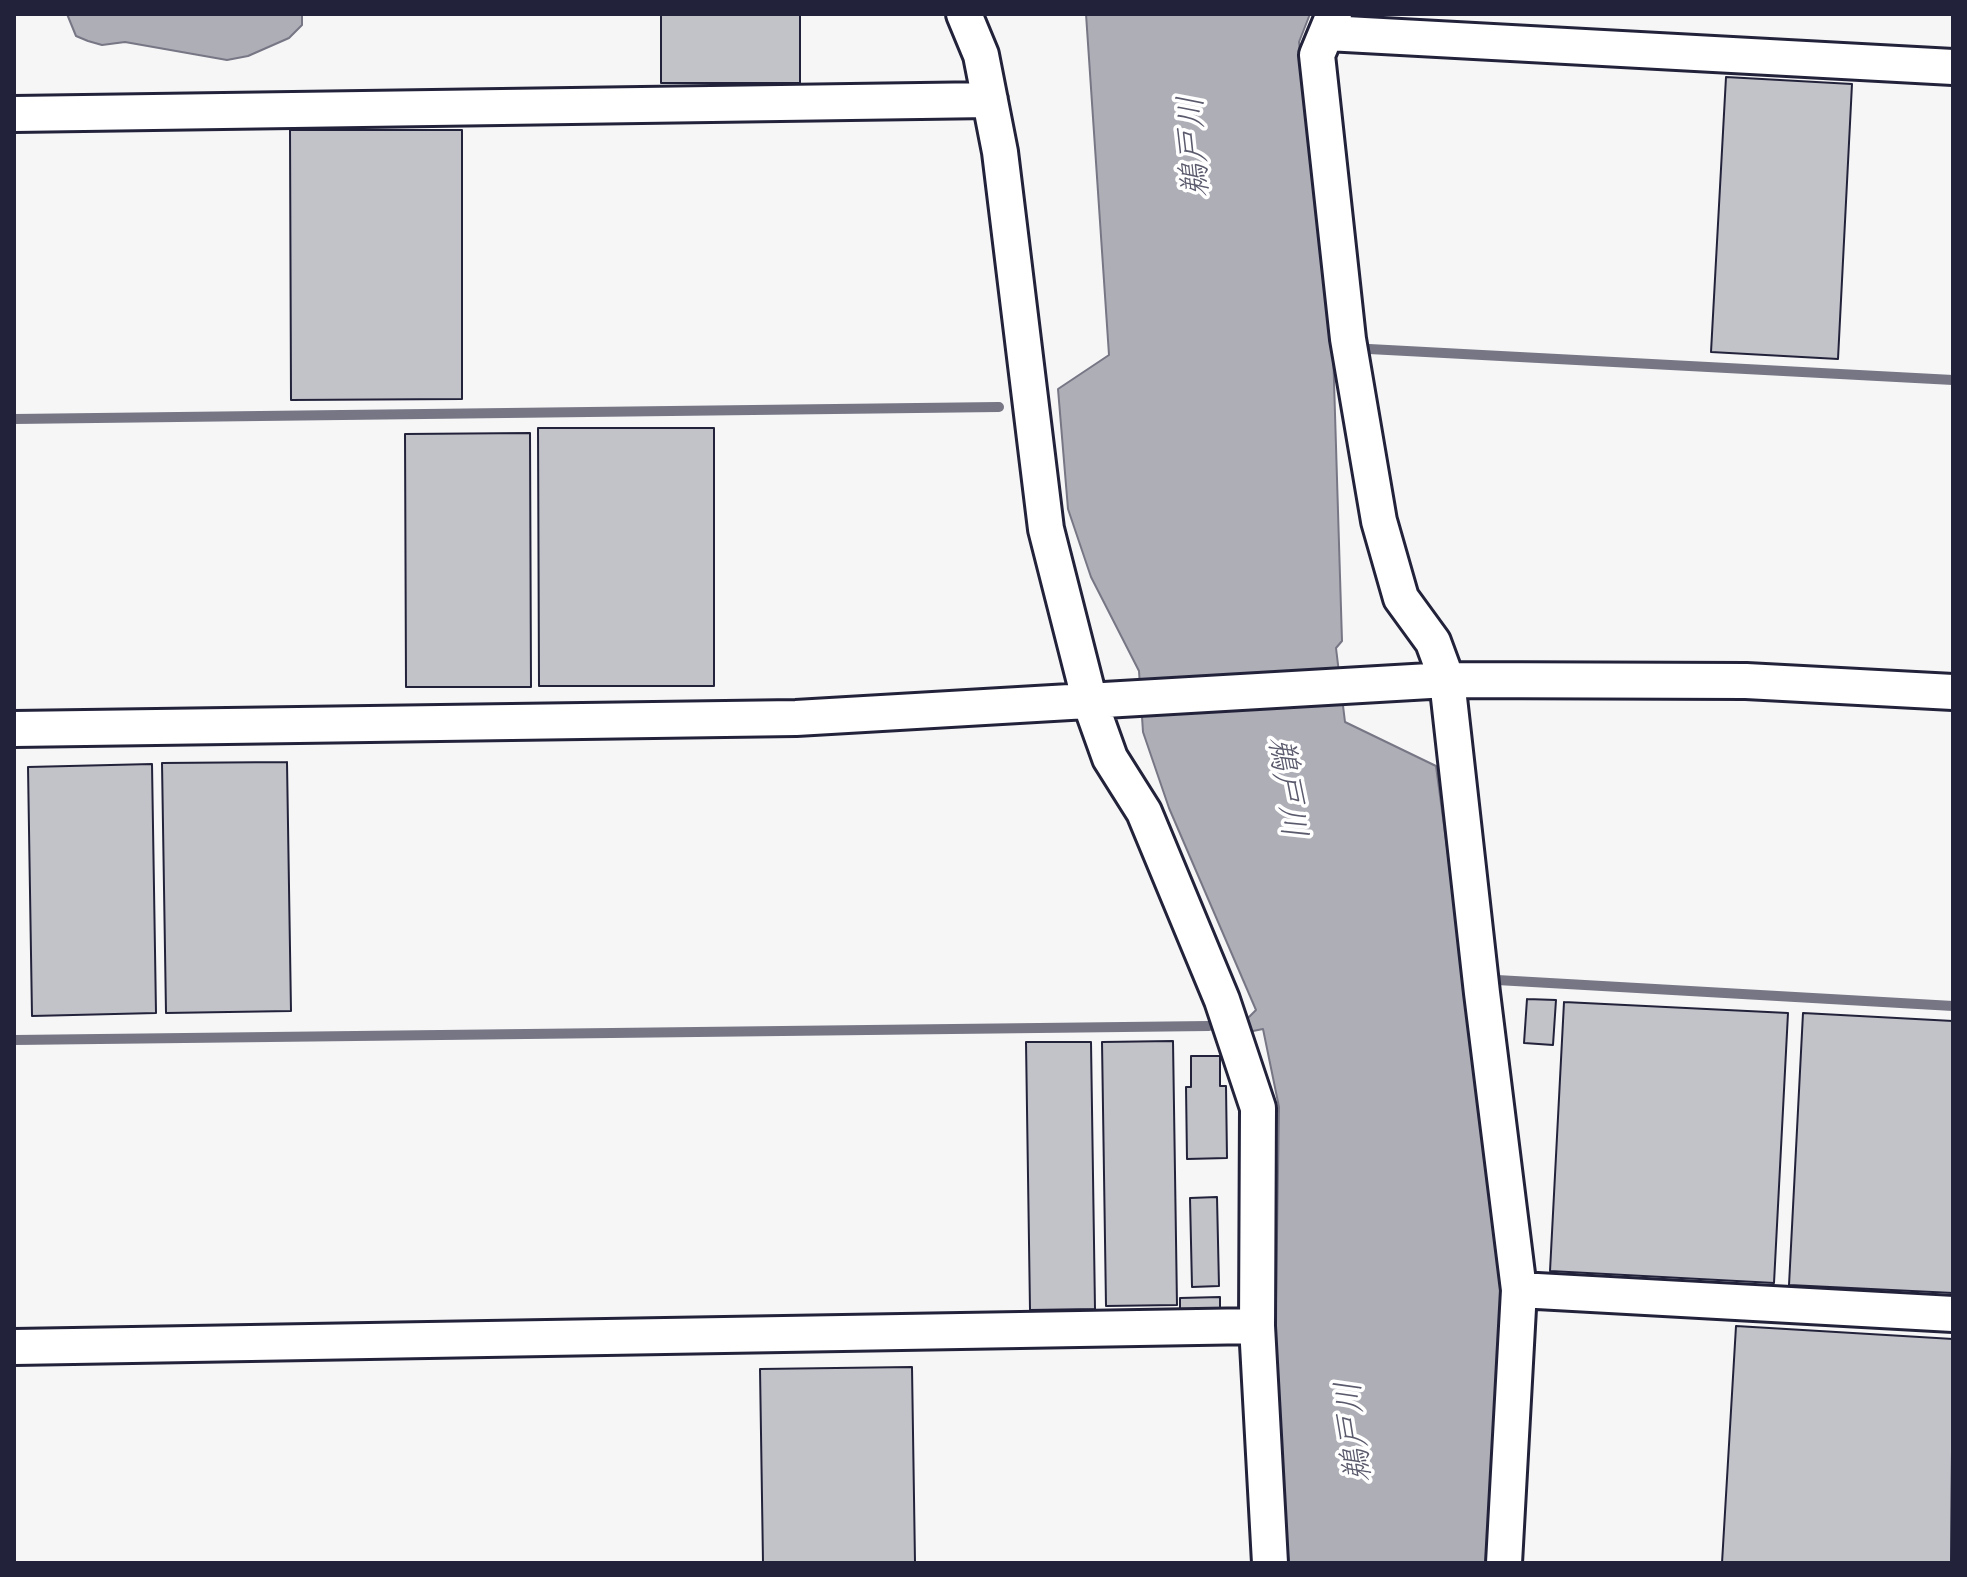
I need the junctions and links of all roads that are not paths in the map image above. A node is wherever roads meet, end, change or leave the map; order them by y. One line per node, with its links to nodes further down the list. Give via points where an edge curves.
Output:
1 (964, 14): 4 (street, via 981,55)
2 (1330, 24): 3 (street); 6 (street, via 1317,55 1348,339 1379,521 1401,598 1433,642)
3 (1953, 67)
4 (990, 100): 5 (street); 8 (street, via 1046,529)
5 (14, 114)
6 (1447, 680): 7 (street, via 1746,681); 8 (street); 10 (street)
7 (1953, 692)
8 (1090, 702): 9 (street, via 796,718); 12 (street, via 1110,758 1144,812 1222,1000 1258,1108)
9 (14, 729)
10 (1519, 1290): 11 (street); 15 (street)
11 (1953, 1314)
12 (1257, 1326): 13 (street); 14 (street)
13 (14, 1347)
14 (1270, 1563)
15 (1504, 1563)

